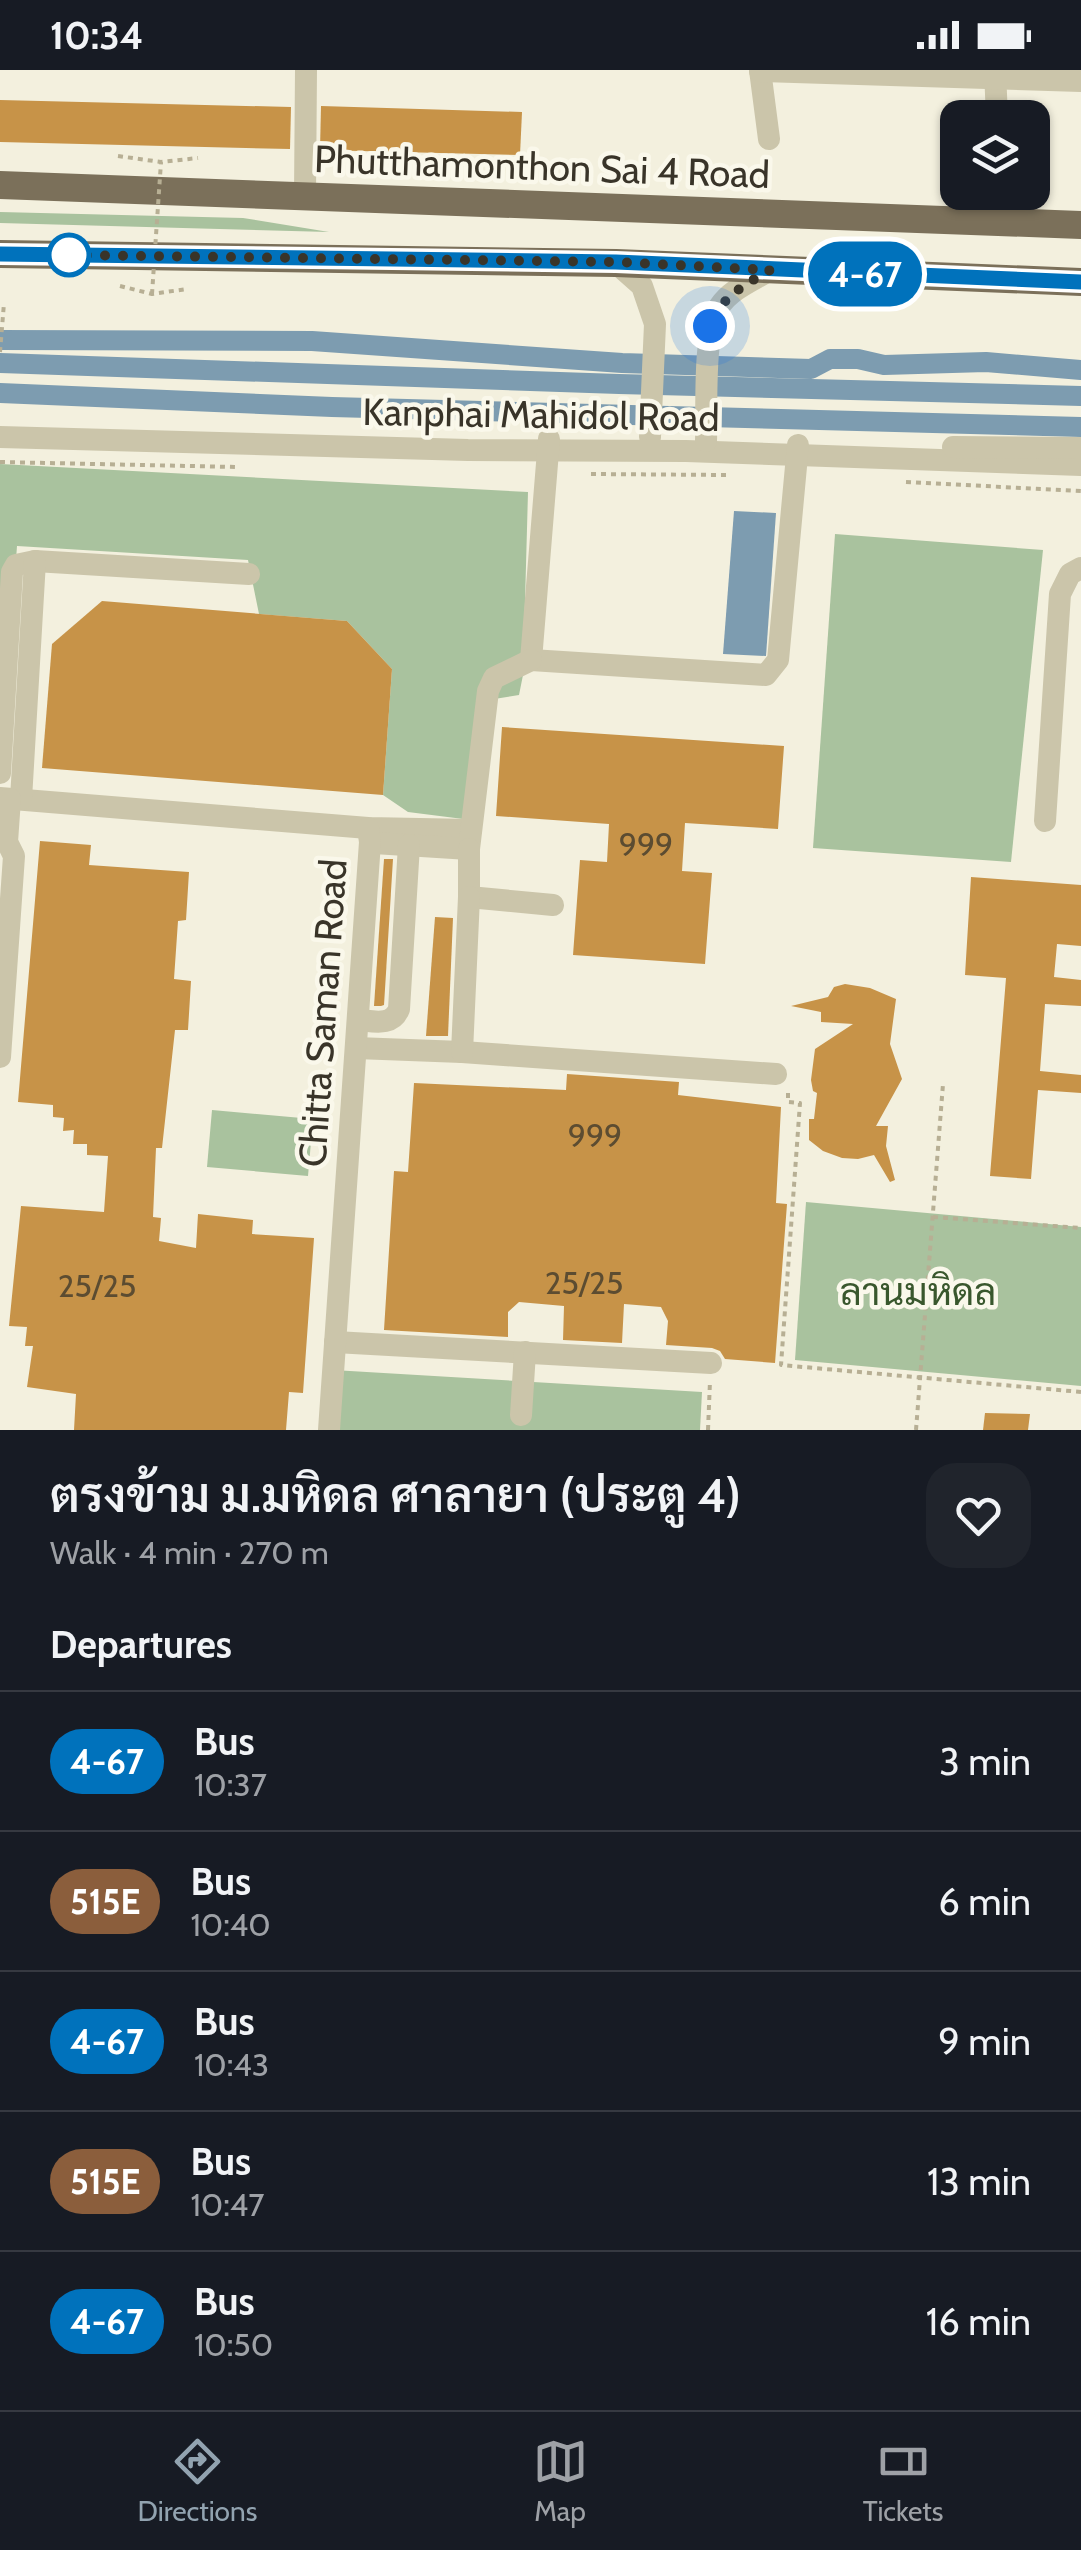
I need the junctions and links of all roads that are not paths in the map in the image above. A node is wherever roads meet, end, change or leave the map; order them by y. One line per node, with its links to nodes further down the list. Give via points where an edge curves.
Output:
1 (306, 70): 9 (street)
2 (760, 71): 3 (street); 7 (street)
3 (851, 72): 4 (street)
4 (996, 74): 5 (street); 6 (street)
5 (1081, 81)
6 (996, 100)
7 (769, 139)
8 (0, 185): 9 (main road, Phutthamonthon Sai 4 Road)
9 (305, 195): 11 (main road, Phutthamonthon Sai 4 Road)
10 (997, 210): 11 (street)
11 (997, 224): 12 (main road, Phutthamonthon Sai 4 Road)
12 (1081, 225)
13 (0, 254): 14 (main road)
14 (616, 262): 15 (main road); 17 (street, via 642,286 655,324)
15 (770, 270): 16 (main road); 19 (street, via 717,308 710,326)
16 (1081, 282)
17 (650, 427): 19 (street, Kanphai Mahidol Road); 21 (street, Kanphai Mahidol Road)
18 (0, 428): 21 (street, Kanphai Mahidol Road)
19 (706, 430): 23 (street, Kanphai Mahidol Road)
20 (0, 437): 21 (street, Kanphai Mahidol Road)
21 (548, 445): 23 (street, Kanphai Mahidol Road); 28 (street)
22 (1081, 448): 23 (street, Kanphai Mahidol Road)
23 (798, 451): 24 (street, Kanphai Mahidol Road); 28 (street, via 774,669 766,675)
24 (1081, 465)
25 (35, 561): 27 (street); 29 (street, via 21,562 12,572); 30 (street)
26 (1081, 568): 31 (street, via 1060,594)
27 (249, 574)
28 (531, 660): 33 (street, via 494,678 488,690)
29 (0, 773)
30 (10, 799): 32 (street, Chitta Saman Road); 35 (street)
31 (1046, 821)
32 (369, 835): 33 (street); 34 (street); 39 (street, Chitta Saman Road)
33 (470, 840): 34 (street); 36 (street)
34 (409, 845): 39 (street, via 399,1009 388,1022)
35 (3, 846): 38 (street, via 14,856)
36 (469, 897): 37 (street); 41 (street)
37 (553, 904)
38 (5, 917): 42 (street)
39 (358, 1020): 40 (street, Chitta Saman Road)
40 (356, 1048): 41 (street); 44 (street, Chitta Saman Road)
41 (462, 1052): 43 (street)
42 (0, 1057)
43 (782, 1078)
44 (335, 1342): 45 (street); 48 (street, Chitta Saman Road)
45 (524, 1352): 46 (street); 47 (street)
46 (711, 1362)
47 (521, 1415)
48 (329, 1430)

